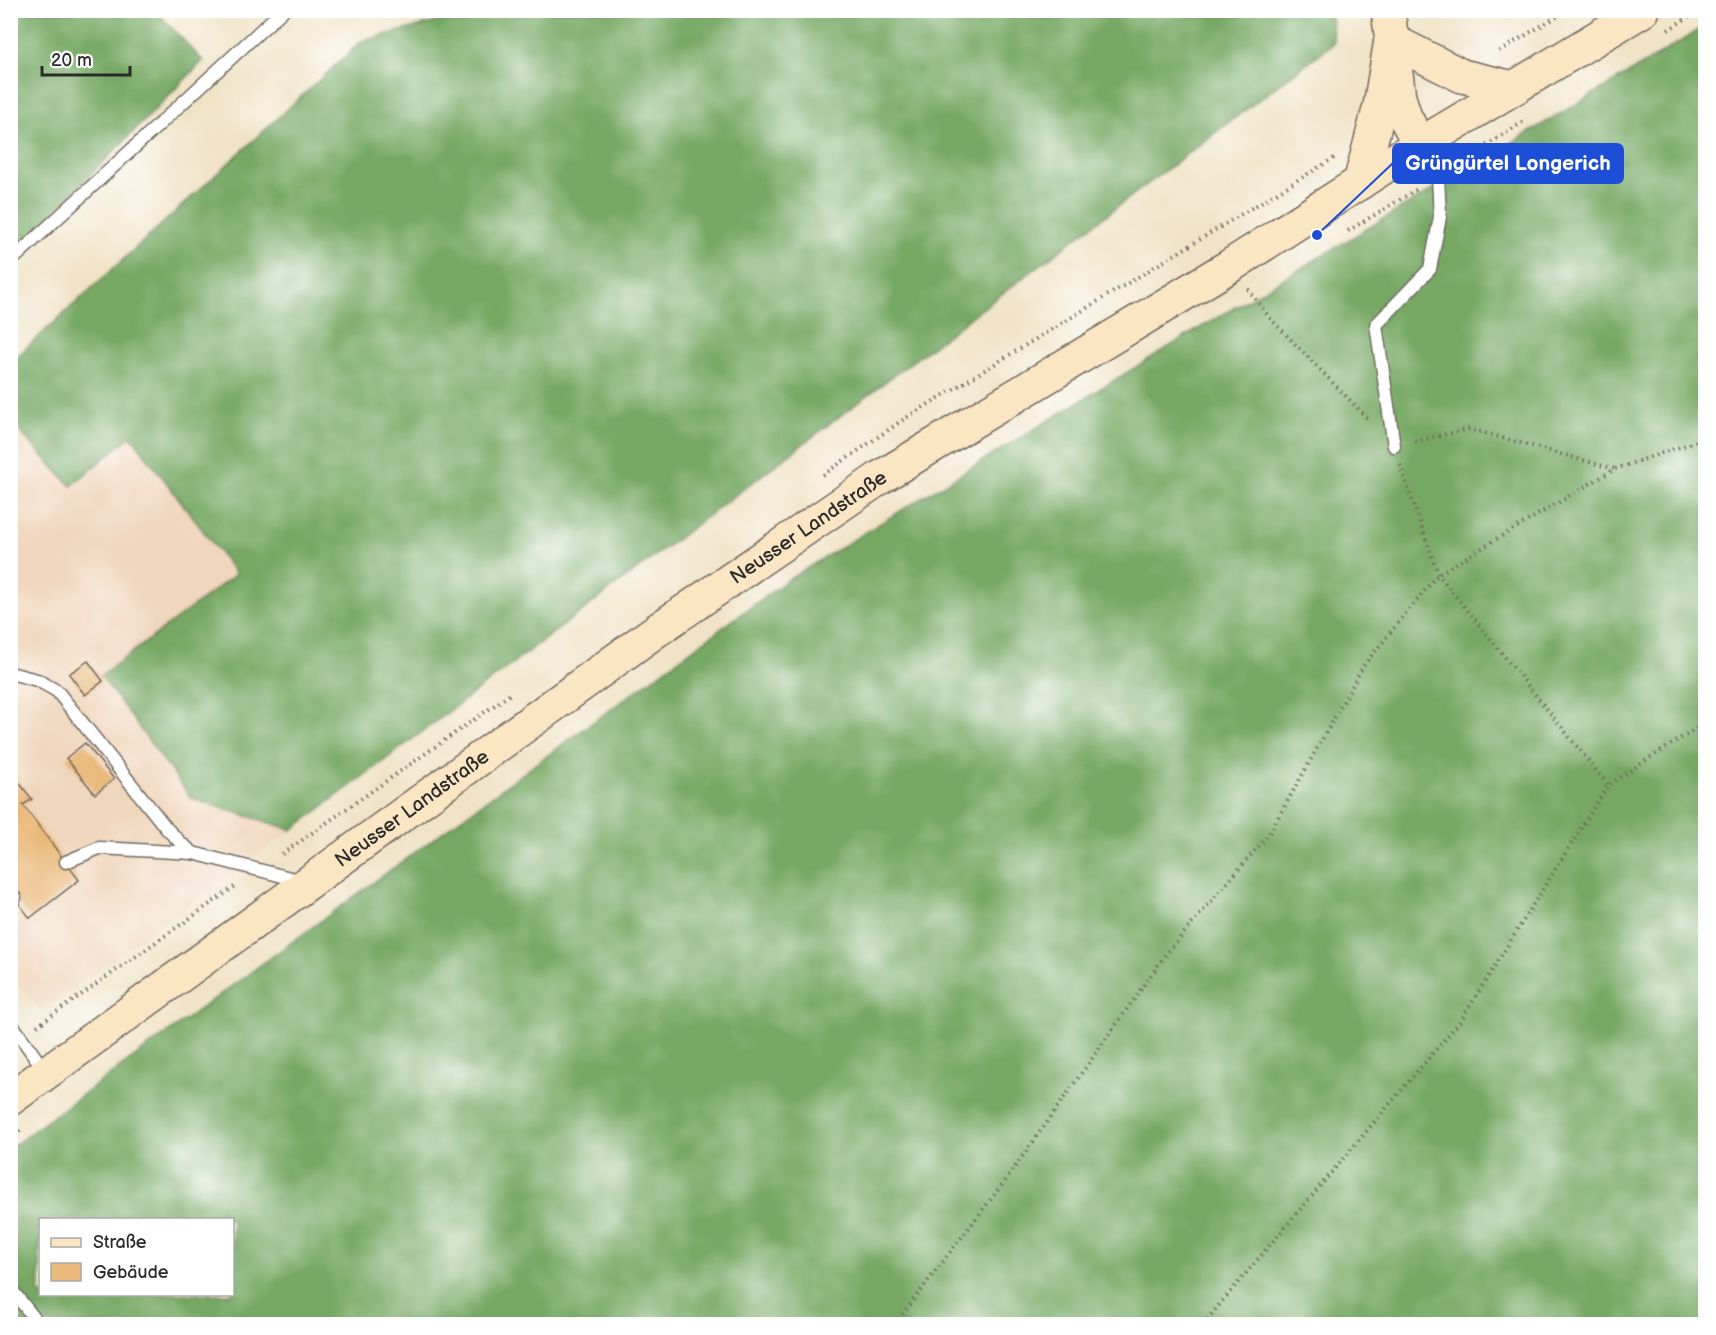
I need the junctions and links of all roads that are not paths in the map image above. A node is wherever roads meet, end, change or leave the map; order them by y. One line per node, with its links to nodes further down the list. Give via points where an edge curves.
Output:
1 (283, 10): 7 (lane)
2 (1651, 23): 4 (main road, Neusser Landstraße)
3 (1390, 25): 4 (main road, via 1462,76); 5 (main road, via 1399,97); 6 (main road, via 1380,106)
4 (1514, 88): 5 (main road, Neusser Landstraße)
5 (1420, 145): 6 (main road, Neusser Landstraße); 8 (lane, via 1438,177 1440,217 1430,269 1376,325)
6 (1360, 183): 12 (main road, Neusser Landstraße, via 1239,278 881,477 657,630)
7 (10, 262)
8 (1394, 446)
9 (10, 673): 10 (lane, via 37,680 57,691 167,829)
10 (193, 853): 11 (lane, via 99,848); 12 (lane)
11 (66, 862)
12 (309, 883): 14 (main road, Neusser Landstraße)
13 (10, 1022): 14 (lane)
14 (46, 1072): 15 (main road, Neusser Landstraße)
15 (10, 1099)
16 (10, 1288): 17 (lane)
17 (39, 1324)

